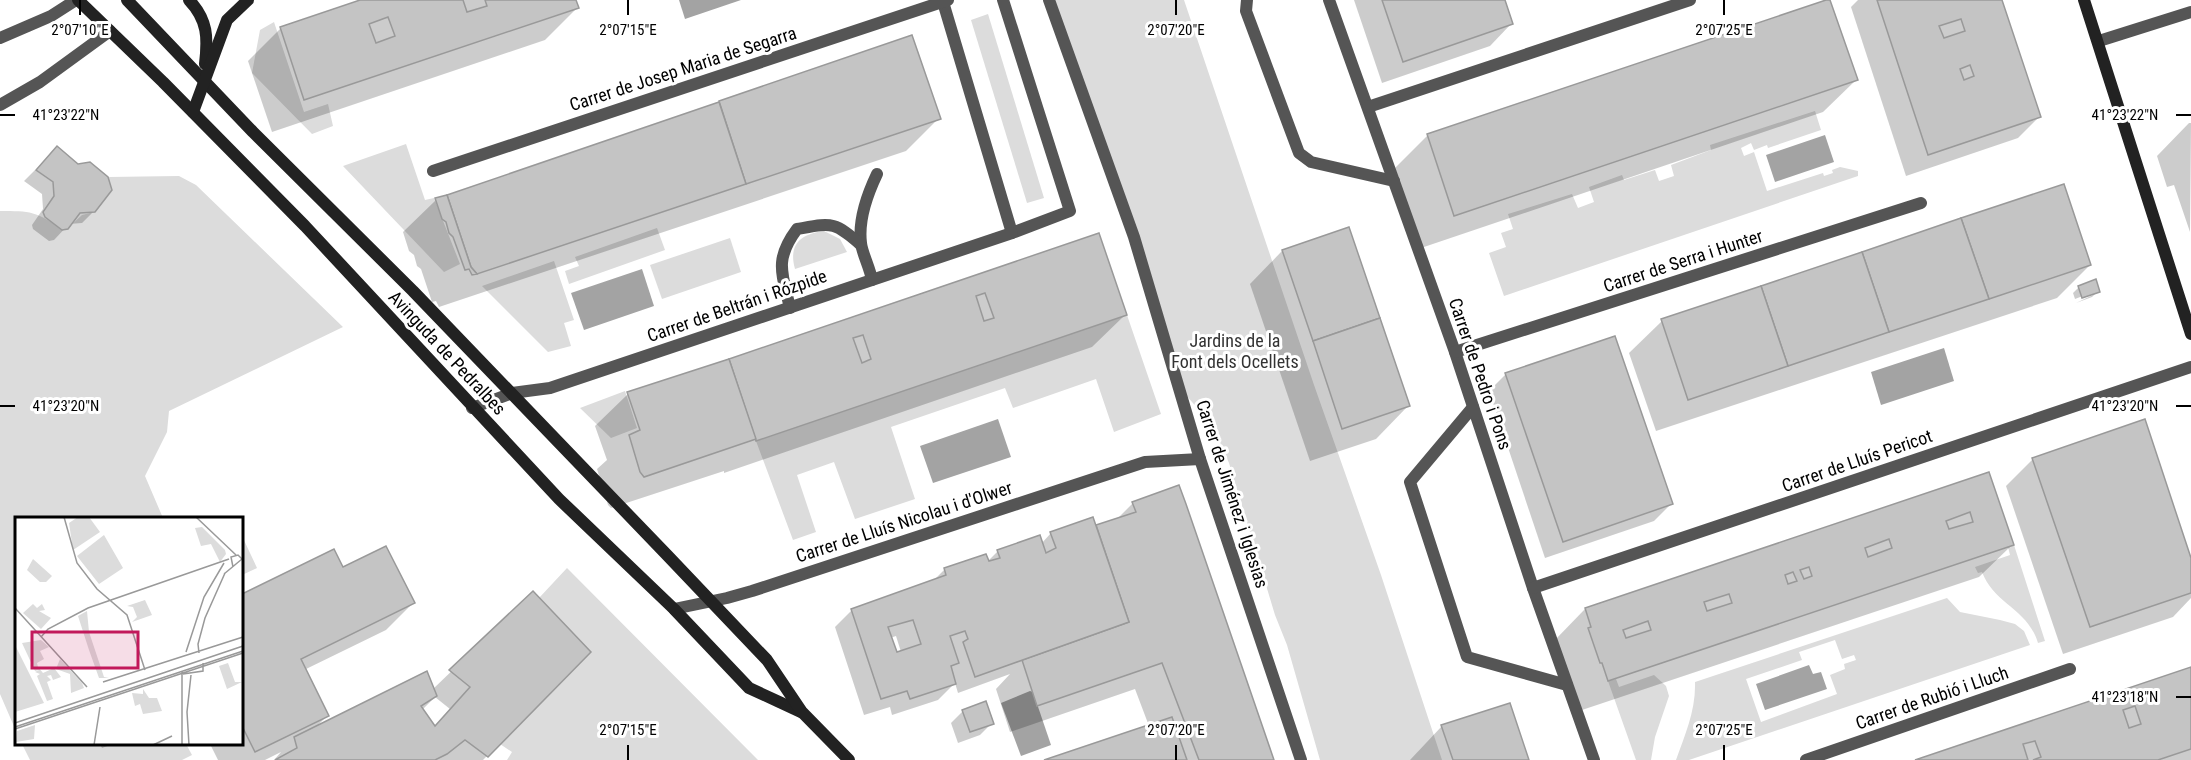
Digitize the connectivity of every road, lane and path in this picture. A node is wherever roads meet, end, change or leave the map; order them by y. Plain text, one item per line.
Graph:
1 (77, 0) edge
2 (127, 0) edge
3 (189, 0) edge
4 (248, 0) edge
5 (1003, 0) edge
6 (1049, 0) edge
7 (1247, 0) edge
8 (1329, 0) edge
9 (1690, 0) edge
10 (2084, 0) edge
11 (946, 1) edge
12 (2191, 12) edge
13 (110, 31) junction
14 (0, 38) edge
15 (2099, 41) junction
16 (203, 80) junction
17 (0, 105) edge
18 (1368, 107) junction
19 (193, 112) junction
20 (433, 171) dead end
21 (877, 174) dead end
22 (1394, 181) junction
23 (1921, 202) dead end
24 (1012, 233) junction
25 (861, 245) junction
26 (872, 280) junction
27 (790, 308) junction
28 (2191, 334) edge
29 (1455, 352) junction
30 (2191, 367) edge
31 (512, 393) junction
32 (1473, 407) junction
33 (472, 408) junction
34 (1200, 459) junction
35 (1533, 588) junction
36 (711, 601) junction
37 (674, 609) junction
38 (2070, 669) dead end
39 (1567, 685) junction
40 (802, 712) junction
41 (849, 760) edge
42 (1301, 760) edge
43 (1594, 760) edge
44 (1806, 760) edge

1 - 13 street, Avinguda de Pedralbes
1 - 14 street
2 - 16 street, Avinguda de Pedralbes
3 - 16 street
4 - 16 street
5 - 24 street, Carrer de Beltrán i Rózpide
6 - 34 street, Carrer de Jiménez i Iglesias
7 - 22 street
8 - 18 street, Carrer de Pedro i Pons
9 - 18 street
10 - 15 street
11 - 20 street, Carrer de Josep Maria de Segarra
11 - 24 street
12 - 15 street
13 - 17 street
13 - 19 street, Avinguda de Pedralbes
15 - 28 street
16 - 19 street
16 - 31 street, Avinguda de Pedralbes
18 - 22 street, Carrer de Pedro i Pons
19 - 33 street, Avinguda de Pedralbes
21 - 25 street
22 - 29 street, Carrer de Pedro i Pons
23 - 29 street, Carrer de Serra i Hunter
24 - 26 street, Carrer de Beltrán i Rózpide
25 - 26 street
25 - 27 street
26 - 27 street, Carrer de Beltrán i Rózpide
27 - 31 street, Carrer de Beltrán i Rózpide
29 - 32 street, Carrer de Pedro i Pons
30 - 35 street, Carrer de Lluís Pericot
31 - 33 street, Carrer de Beltrán i Rózpide
31 - 36 street, Avinguda de Pedralbes
32 - 35 street, Carrer de Pedro i Pons
32 - 39 street
33 - 37 street, Avinguda de Pedralbes
34 - 36 street, Carrer de Lluís Nicolau i d'Olwer
34 - 42 street, Carrer de Jiménez i Iglesias
35 - 39 street, Carrer de Pedro i Pons
36 - 37 street, Carrer de Lluís Nicolau i d'Olwer
36 - 40 street, Avinguda de Pedralbes
37 - 40 street, Avinguda de Pedralbes
38 - 44 street, Carrer de Rubió i Lluch
39 - 43 street, Carrer de Pedro i Pons
40 - 41 street, Avinguda de Pedralbes

